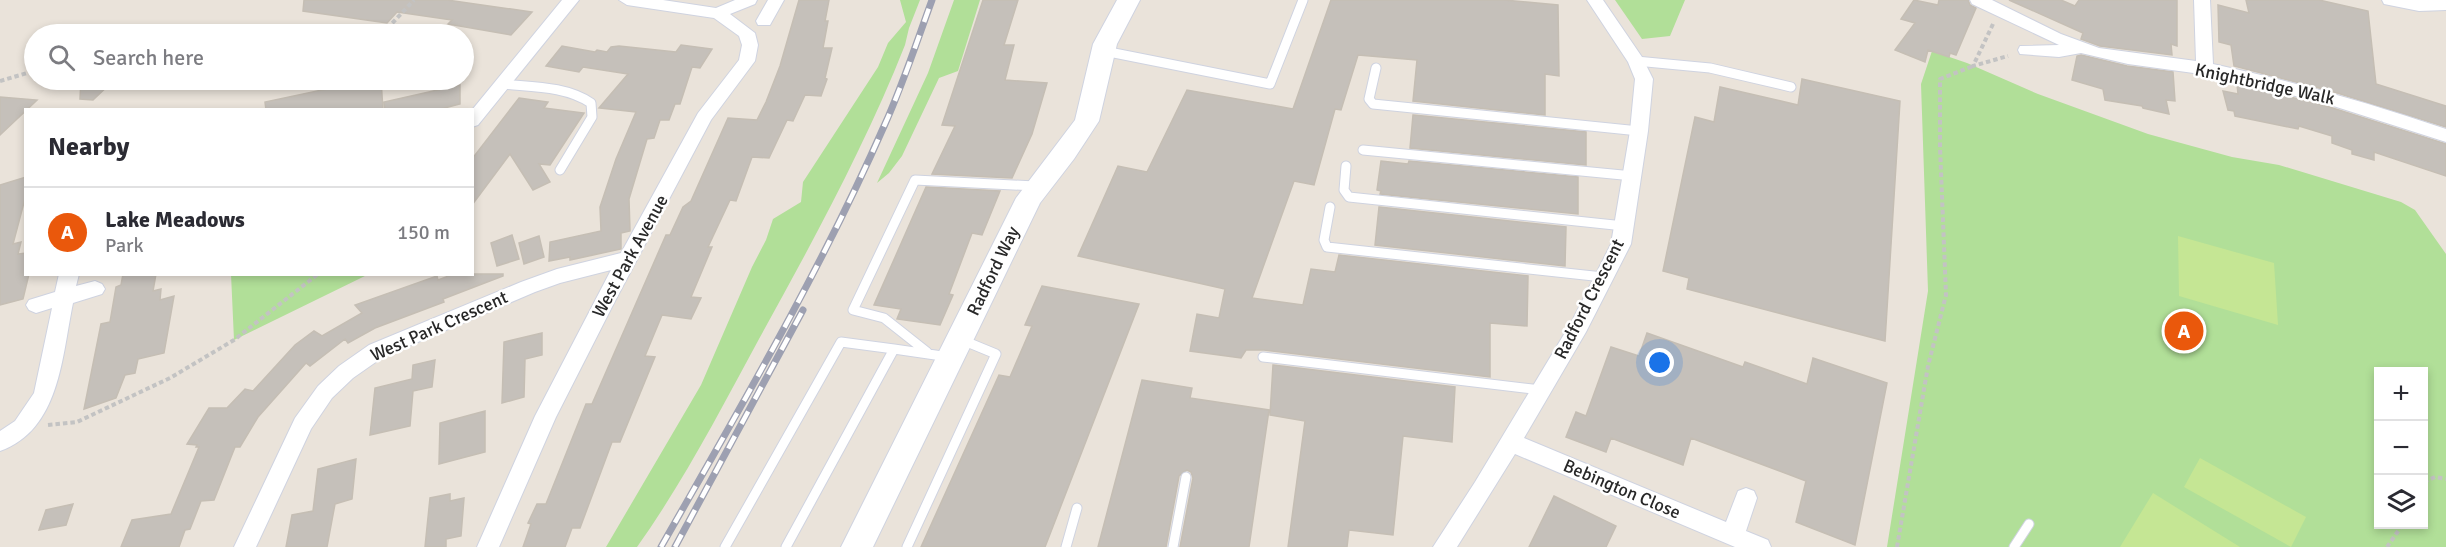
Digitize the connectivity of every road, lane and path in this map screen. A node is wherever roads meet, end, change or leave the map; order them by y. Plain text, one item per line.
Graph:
1 (414, 0) edge
2 (571, 0) edge
3 (627, 0) edge
4 (749, 0) edge
5 (776, 0) edge
6 (1130, 0) edge
7 (1303, 0) edge
8 (1595, 0) edge
9 (1978, 0) edge
10 (2202, 0) edge
11 (2390, 0) edge
12 (2446, 5) edge
13 (2000, 10) junction
14 (718, 13) junction
15 (764, 21) dead end
16 (391, 24) edge
17 (2081, 48) junction
18 (2026, 50) joint
19 (1114, 53) junction
20 (1636, 60) junction
21 (1973, 66) junction
22 (1376, 68) dead end
23 (2205, 69) junction
24 (24, 74) edge
25 (0, 81) edge
26 (503, 84) junction
27 (1791, 87) dead end
28 (474, 118) edge
29 (1640, 131) junction
30 (2446, 136) edge
31 (1362, 150) dead end
32 (1346, 165) dead end
33 (560, 170) dead end
34 (1633, 176) junction
35 (1038, 186) junction
36 (1330, 207) dead end
37 (1624, 226) junction
38 (627, 259) junction
39 (69, 276) edge
40 (315, 276) edge
41 (1603, 278) junction
42 (95, 289) dead end
43 (65, 297) junction
44 (36, 305) dead end
45 (894, 349) junction
46 (946, 349) junction
47 (1263, 357) dead end
48 (1542, 390) junction
49 (23, 427) junction
50 (0, 442) edge
51 (1511, 442) junction
52 (1186, 477) dead end
53 (2446, 479) edge
54 (2428, 480) edge
55 (1746, 498) dead end
56 (1077, 508) dead end
57 (2029, 524) dead end
58 (2400, 529) edge
59 (1733, 536) junction
60 (245, 547) edge
61 (488, 547) edge
62 (724, 547) edge
63 (786, 547) edge
64 (857, 547) edge
65 (907, 547) edge
66 (1066, 547) edge
67 (1173, 547) edge
68 (1444, 547) edge
69 (1760, 547) edge
70 (1897, 547) edge
71 (2014, 547) edge
72 (2386, 547) edge

1 - 16 path
2 - 26 street
3 - 14 street
4 - 14 street
5 - 15 street
6 - 19 street, Radford Way
7 - 19 lane
8 - 20 street, Radford Crescent
9 - 13 street, Knightbridge Walk
10 - 23 street
11 - 12 street
13 - 17 street, Knightbridge Walk
13 - 21 path
14 - 38 street, West Park Avenue
17 - 18 street, Knightbridge Walk
17 - 23 street, Knightbridge Walk
18 - 21 path
19 - 35 street, Radford Way
20 - 27 lane
20 - 29 street, Radford Crescent
21 - 70 path
22 - 29 lane
23 - 30 street, Knightbridge Walk
24 - 25 path
26 - 28 street
26 - 33 lane
29 - 34 street, Radford Crescent
31 - 34 lane
32 - 37 lane
34 - 37 street, Radford Crescent
35 - 46 street, Radford Way
35 - 46 lane
36 - 41 lane
37 - 41 street, Radford Crescent
38 - 60 street, West Park Crescent
38 - 61 street, West Park Avenue
39 - 43 street
40 - 49 path
41 - 48 street, Radford Crescent
42 - 43 street
43 - 44 street
43 - 49 street
45 - 46 lane
45 - 62 lane
45 - 63 lane
46 - 64 street, Radford Way
46 - 65 lane
47 - 48 lane
48 - 51 street, Radford Crescent
49 - 50 street
51 - 59 street, Bebington Close
51 - 68 street, Radford Crescent
52 - 67 lane
53 - 54 path
55 - 59 street
56 - 66 lane
57 - 71 lane
58 - 72 path
59 - 69 street, Bebington Close

